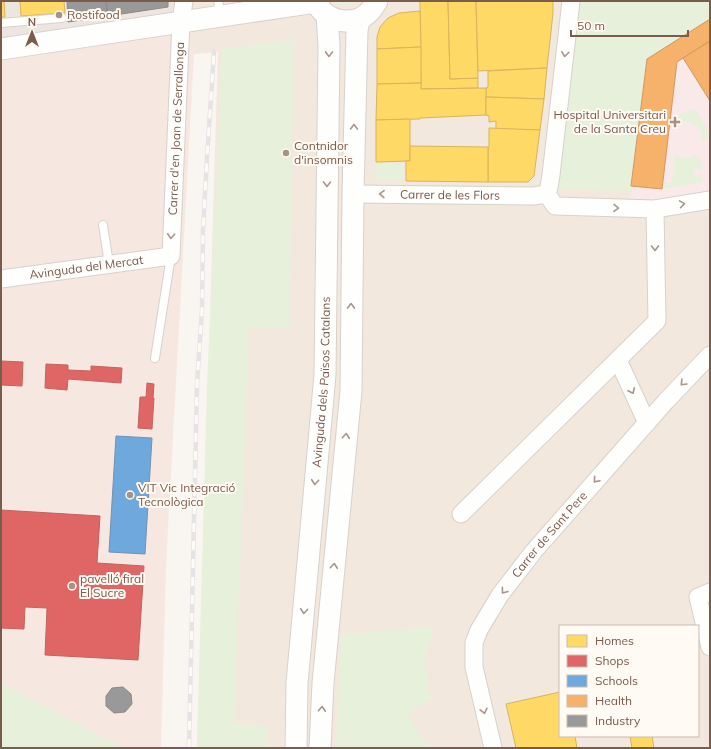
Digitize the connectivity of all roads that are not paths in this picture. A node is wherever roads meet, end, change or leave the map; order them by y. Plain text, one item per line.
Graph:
1 (184, 1) edge
2 (377, 1) edge
3 (571, 1) edge
4 (319, 6) edge
5 (220, 9) edge
6 (62, 18) dead end
7 (359, 19) junction
8 (181, 22) junction
9 (1, 23) edge
10 (1, 49) edge
11 (353, 194) junction
12 (547, 194) junction
13 (710, 200) edge
14 (655, 209) junction
15 (103, 225) dead end
16 (170, 256) junction
17 (109, 264) junction
18 (1, 279) edge
19 (710, 355) edge
20 (155, 358) dead end
21 (618, 360) junction
22 (647, 423) junction
23 (461, 514) dead end
24 (710, 592) edge
25 (710, 647) edge
26 (296, 748) edge
27 (320, 748) edge
28 (493, 748) edge

1 - 8 street, Carrer d'en Joan de Serrallonga
2 - 7 street
3 -> 12 street
4 - 5 street
4 - 7 street
4 -> 26 street, Avinguda dels Països Catalans
5 - 8 street
6 - 9 lane
11 -> 7 street
8 - 10 street
8 -> 16 street, Carrer d'en Joan de Serrallonga
12 -> 11 street, Carrer de les Flors
27 -> 11 street
12 -> 14 street
14 -> 13 street
14 -> 21 street
15 - 17 lane
16 - 17 street, Avinguda del Mercat
16 - 20 lane
17 - 18 street, Avinguda del Mercat
19 -> 22 street, Carrer de Sant Pere
21 -> 22 street
21 - 23 street
22 -> 28 street, Carrer de Sant Pere
24 - 25 street

